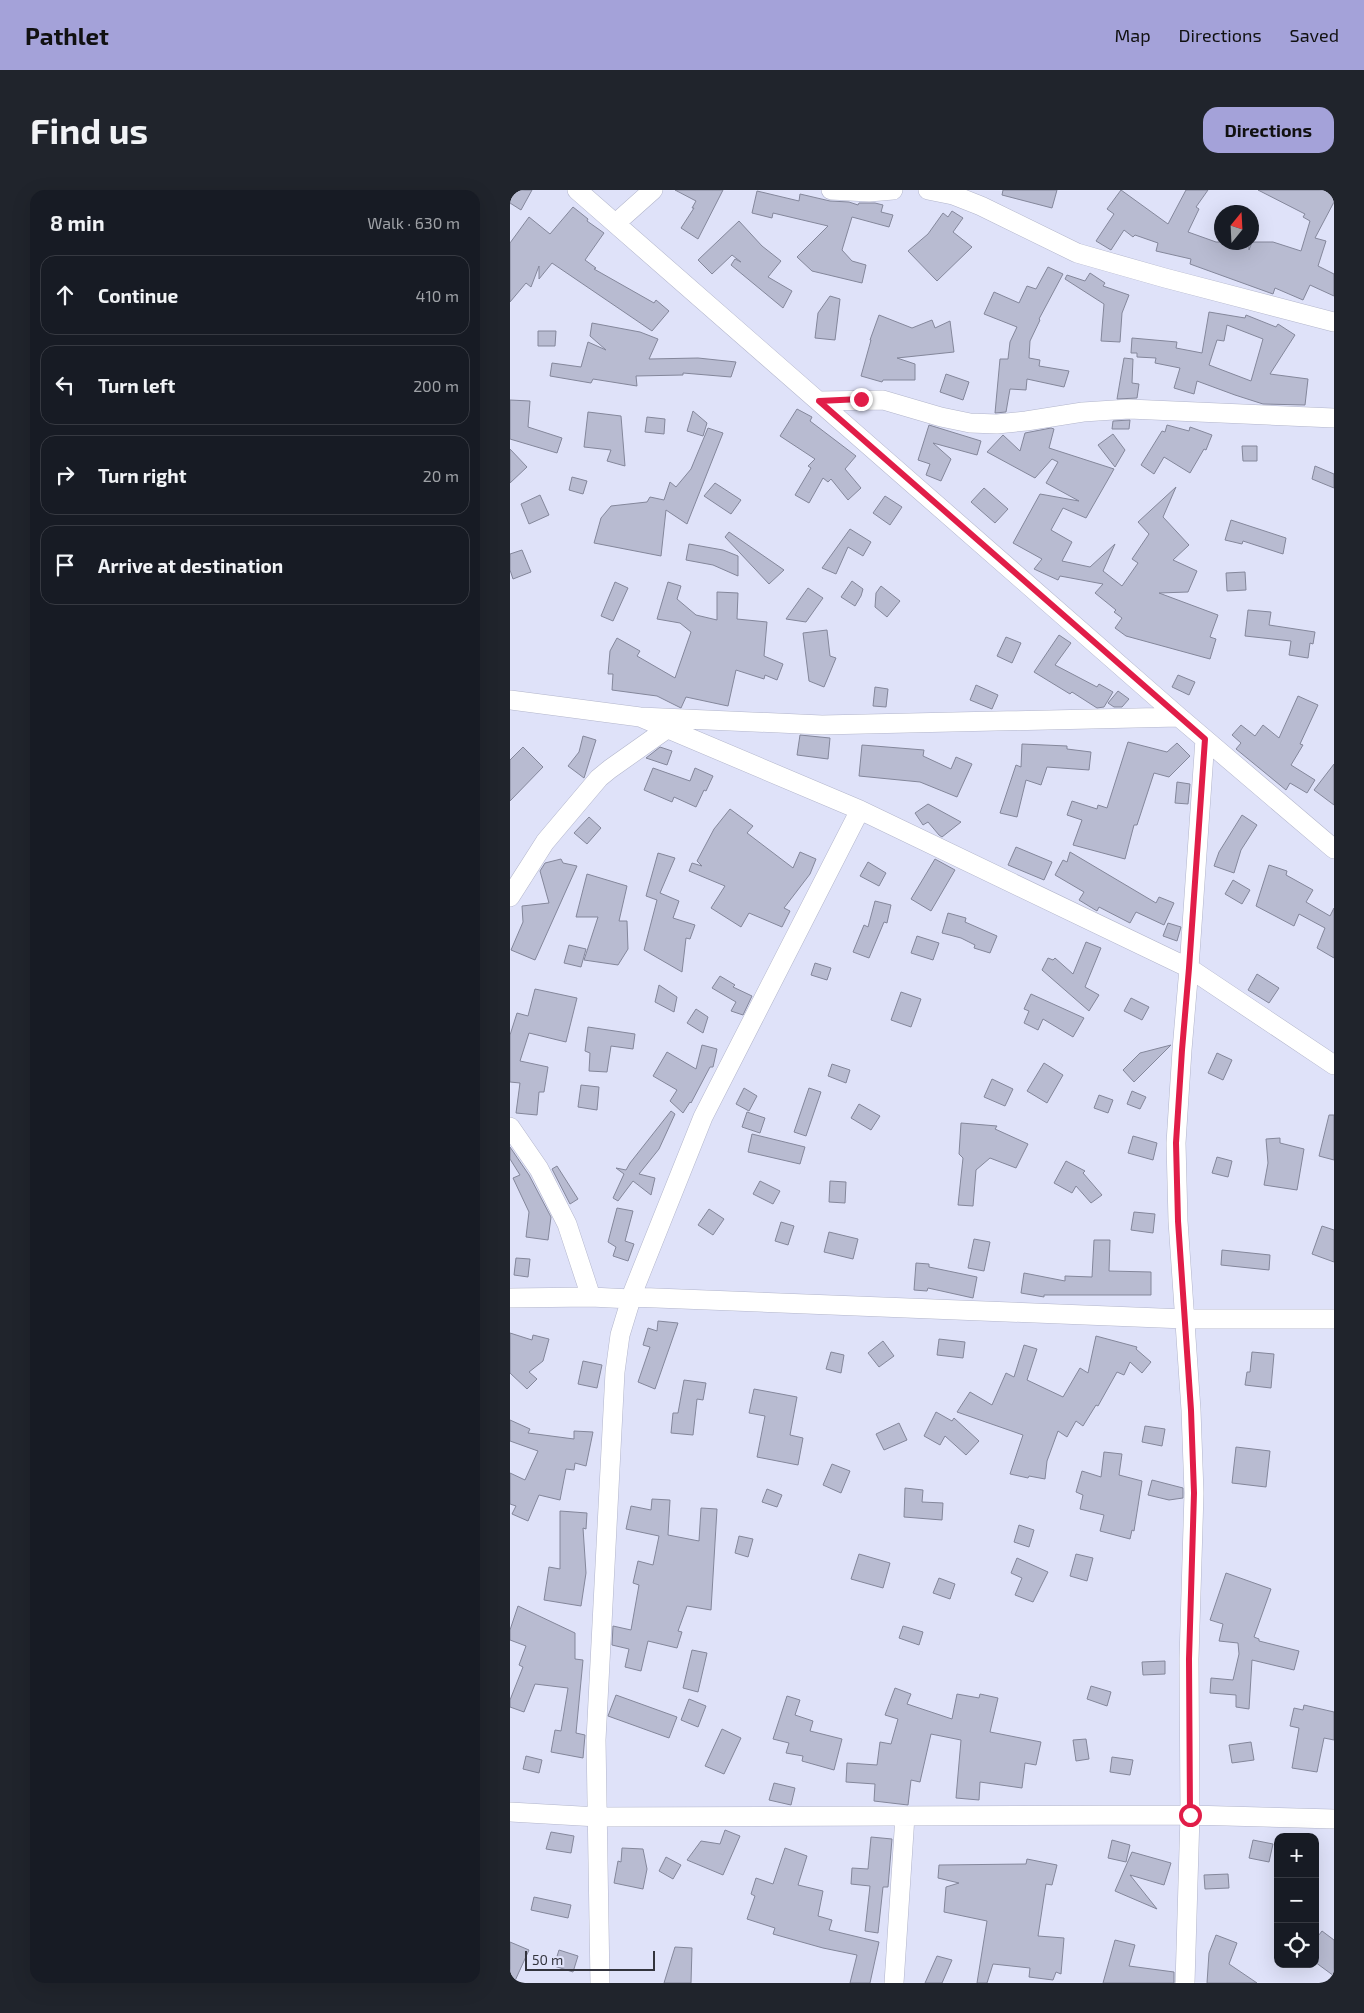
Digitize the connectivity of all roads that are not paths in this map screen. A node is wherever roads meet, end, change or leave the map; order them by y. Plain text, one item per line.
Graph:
1 (577, 190) edge
2 (653, 190) edge
3 (831, 190) edge
4 (893, 190) edge
5 (928, 190) edge
6 (616, 223) junction
7 (1334, 322) edge
8 (819, 401) junction
9 (1334, 418) edge
10 (510, 700) edge
11 (640, 716) junction
12 (1179, 717) junction
13 (668, 728) junction
14 (1205, 739) junction
15 (860, 810) junction
16 (1334, 849) edge
17 (510, 897) edge
18 (1189, 968) junction
19 (1334, 1065) edge
20 (510, 1127) edge
21 (591, 1296) junction
22 (510, 1298) edge
23 (631, 1298) junction
24 (1185, 1319) junction
25 (1334, 1319) edge
26 (510, 1812) edge
27 (1190, 1815) junction
28 (906, 1816) junction
29 (598, 1818) junction
30 (1334, 1819) edge
31 (600, 1983) edge
32 (894, 1983) edge
33 (1185, 1983) edge

1 - 6 street
2 - 6 street
3 - 4 street
5 - 7 street
6 - 8 street
8 - 9 street
8 - 12 street
10 - 11 street
11 - 12 street
11 - 13 street
12 - 14 street
13 - 15 street
13 - 17 street
14 - 16 street
14 - 18 street
15 - 18 street
15 - 23 street
18 - 19 street
18 - 24 street
20 - 21 street
21 - 22 street
21 - 23 street
23 - 24 street
23 - 29 street
24 - 25 street
24 - 27 street
26 - 29 street
27 - 28 street
27 - 30 street
27 - 33 street
28 - 29 street
28 - 32 street
29 - 31 street

